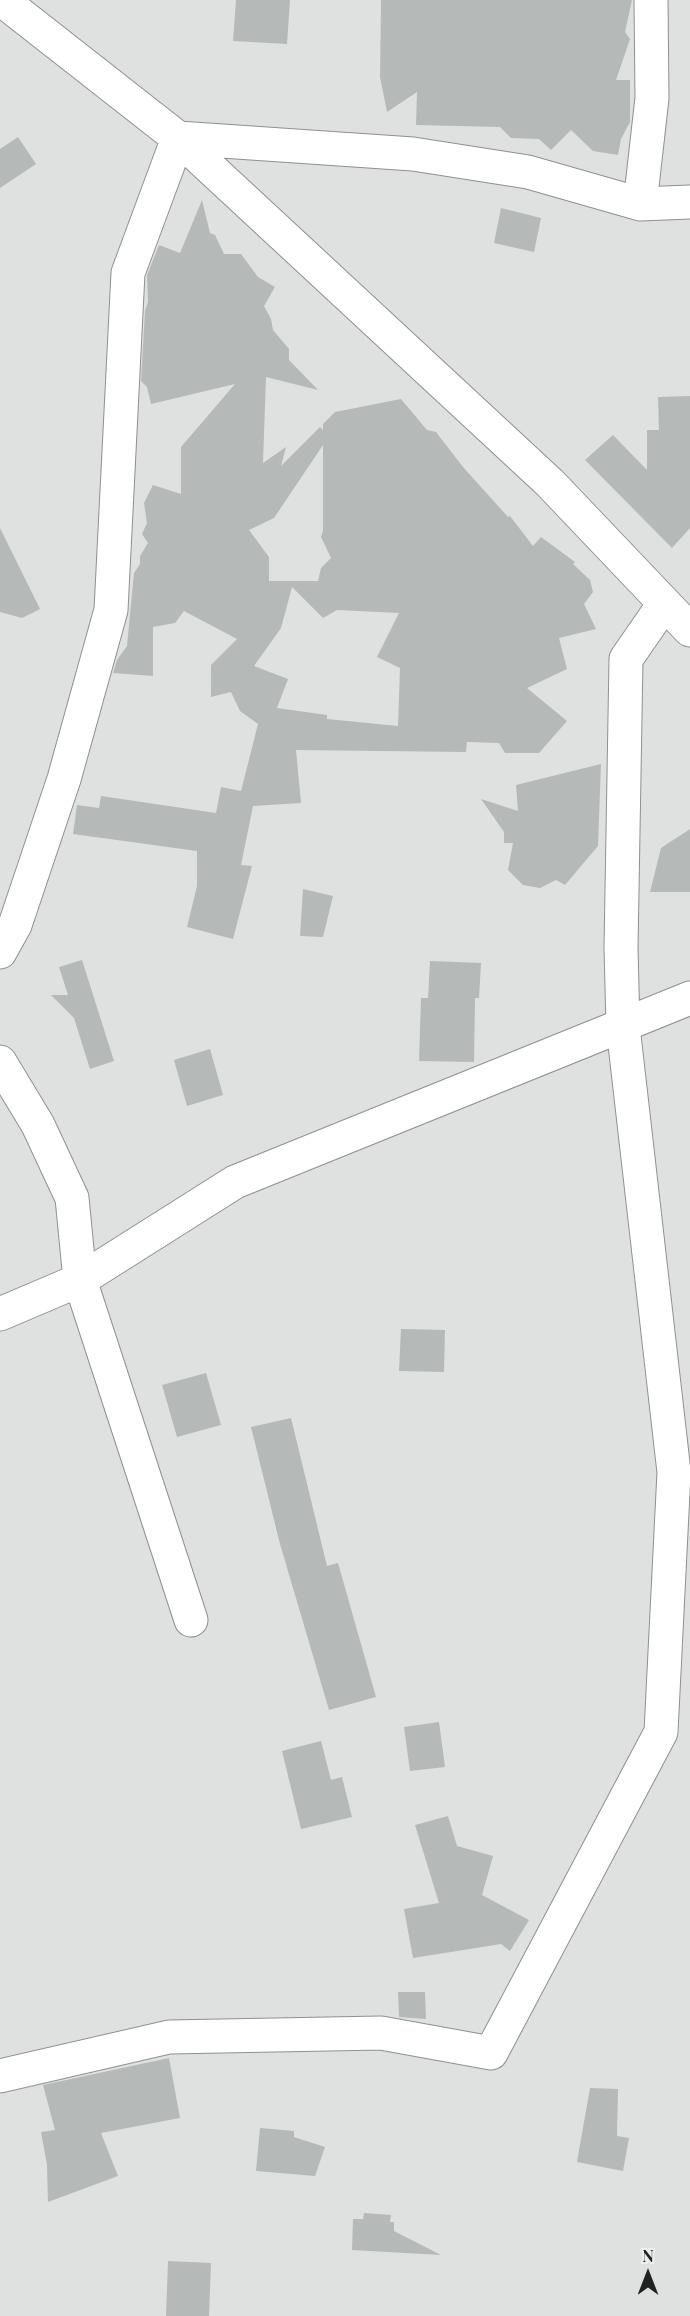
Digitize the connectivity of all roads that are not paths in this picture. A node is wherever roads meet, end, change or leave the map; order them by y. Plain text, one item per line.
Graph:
1 (2, 0) edge
2 (651, 0) edge
3 (178, 138) junction
4 (690, 202) edge
5 (640, 204) junction
6 (664, 604) junction
7 (690, 630) edge
8 (0, 952) edge
9 (690, 998) edge
10 (623, 1027) junction
11 (0, 1062) edge
12 (80, 1280) junction
13 (0, 1314) edge
14 (191, 1620) dead end
15 (0, 2076) edge

1 - 3 street
2 - 5 street
3 - 5 street
3 - 6 street
3 - 8 street
4 - 5 street
6 - 7 street
6 - 10 street
9 - 10 street
10 - 12 street
10 - 15 street
11 - 12 street
12 - 13 street
12 - 14 street

